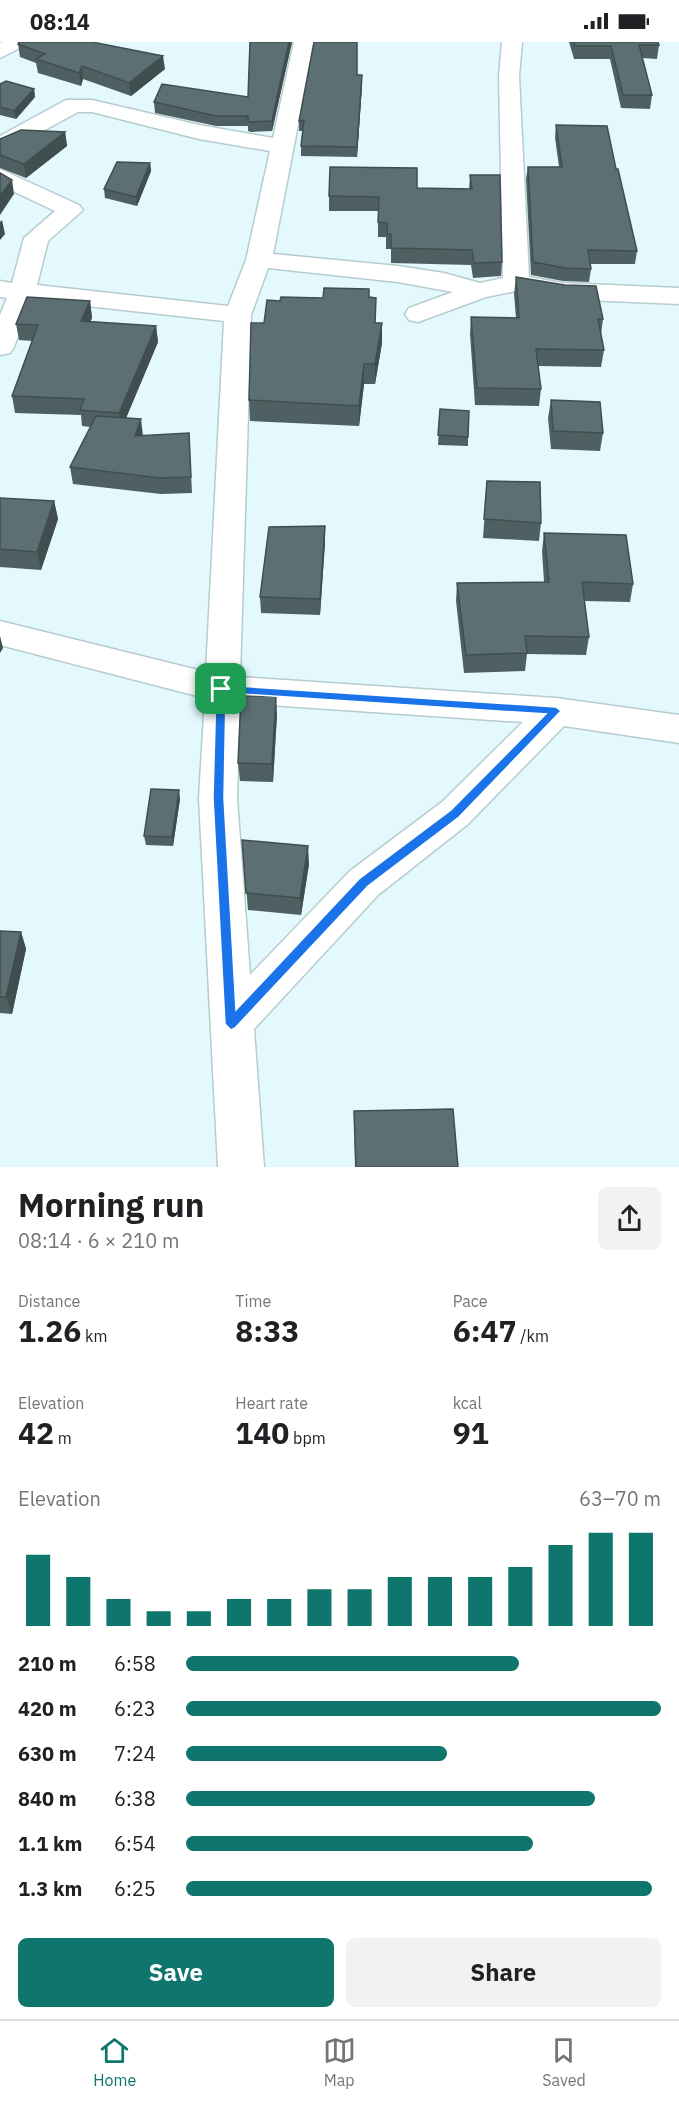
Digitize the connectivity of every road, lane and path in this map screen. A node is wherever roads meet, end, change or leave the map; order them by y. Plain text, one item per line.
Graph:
1 (17, 42) edge
2 (304, 42) edge
3 (512, 42) edge
4 (0, 52) edge
5 (0, 145) edge
6 (283, 147) junction
7 (0, 176) edge
8 (259, 260) junction
9 (516, 283) junction
10 (11, 290) edge
11 (479, 291) junction
12 (679, 296) edge
13 (418, 314) dead end
14 (238, 315) junction
15 (0, 347) edge
16 (0, 633) edge
17 (221, 689) junction
18 (556, 711) junction
19 (679, 729) edge
20 (231, 1024) junction
21 (241, 1167) edge

1 - 4 street
2 - 6 street
3 - 9 street
5 - 6 street
6 - 8 street
7 - 10 street
8 - 11 street
8 - 14 street
9 - 11 street
9 - 12 street
10 - 14 street
10 - 15 street
11 - 13 street
14 - 17 street
16 - 17 street
17 - 18 street
17 - 20 street
18 - 19 street
18 - 20 street
20 - 21 street

